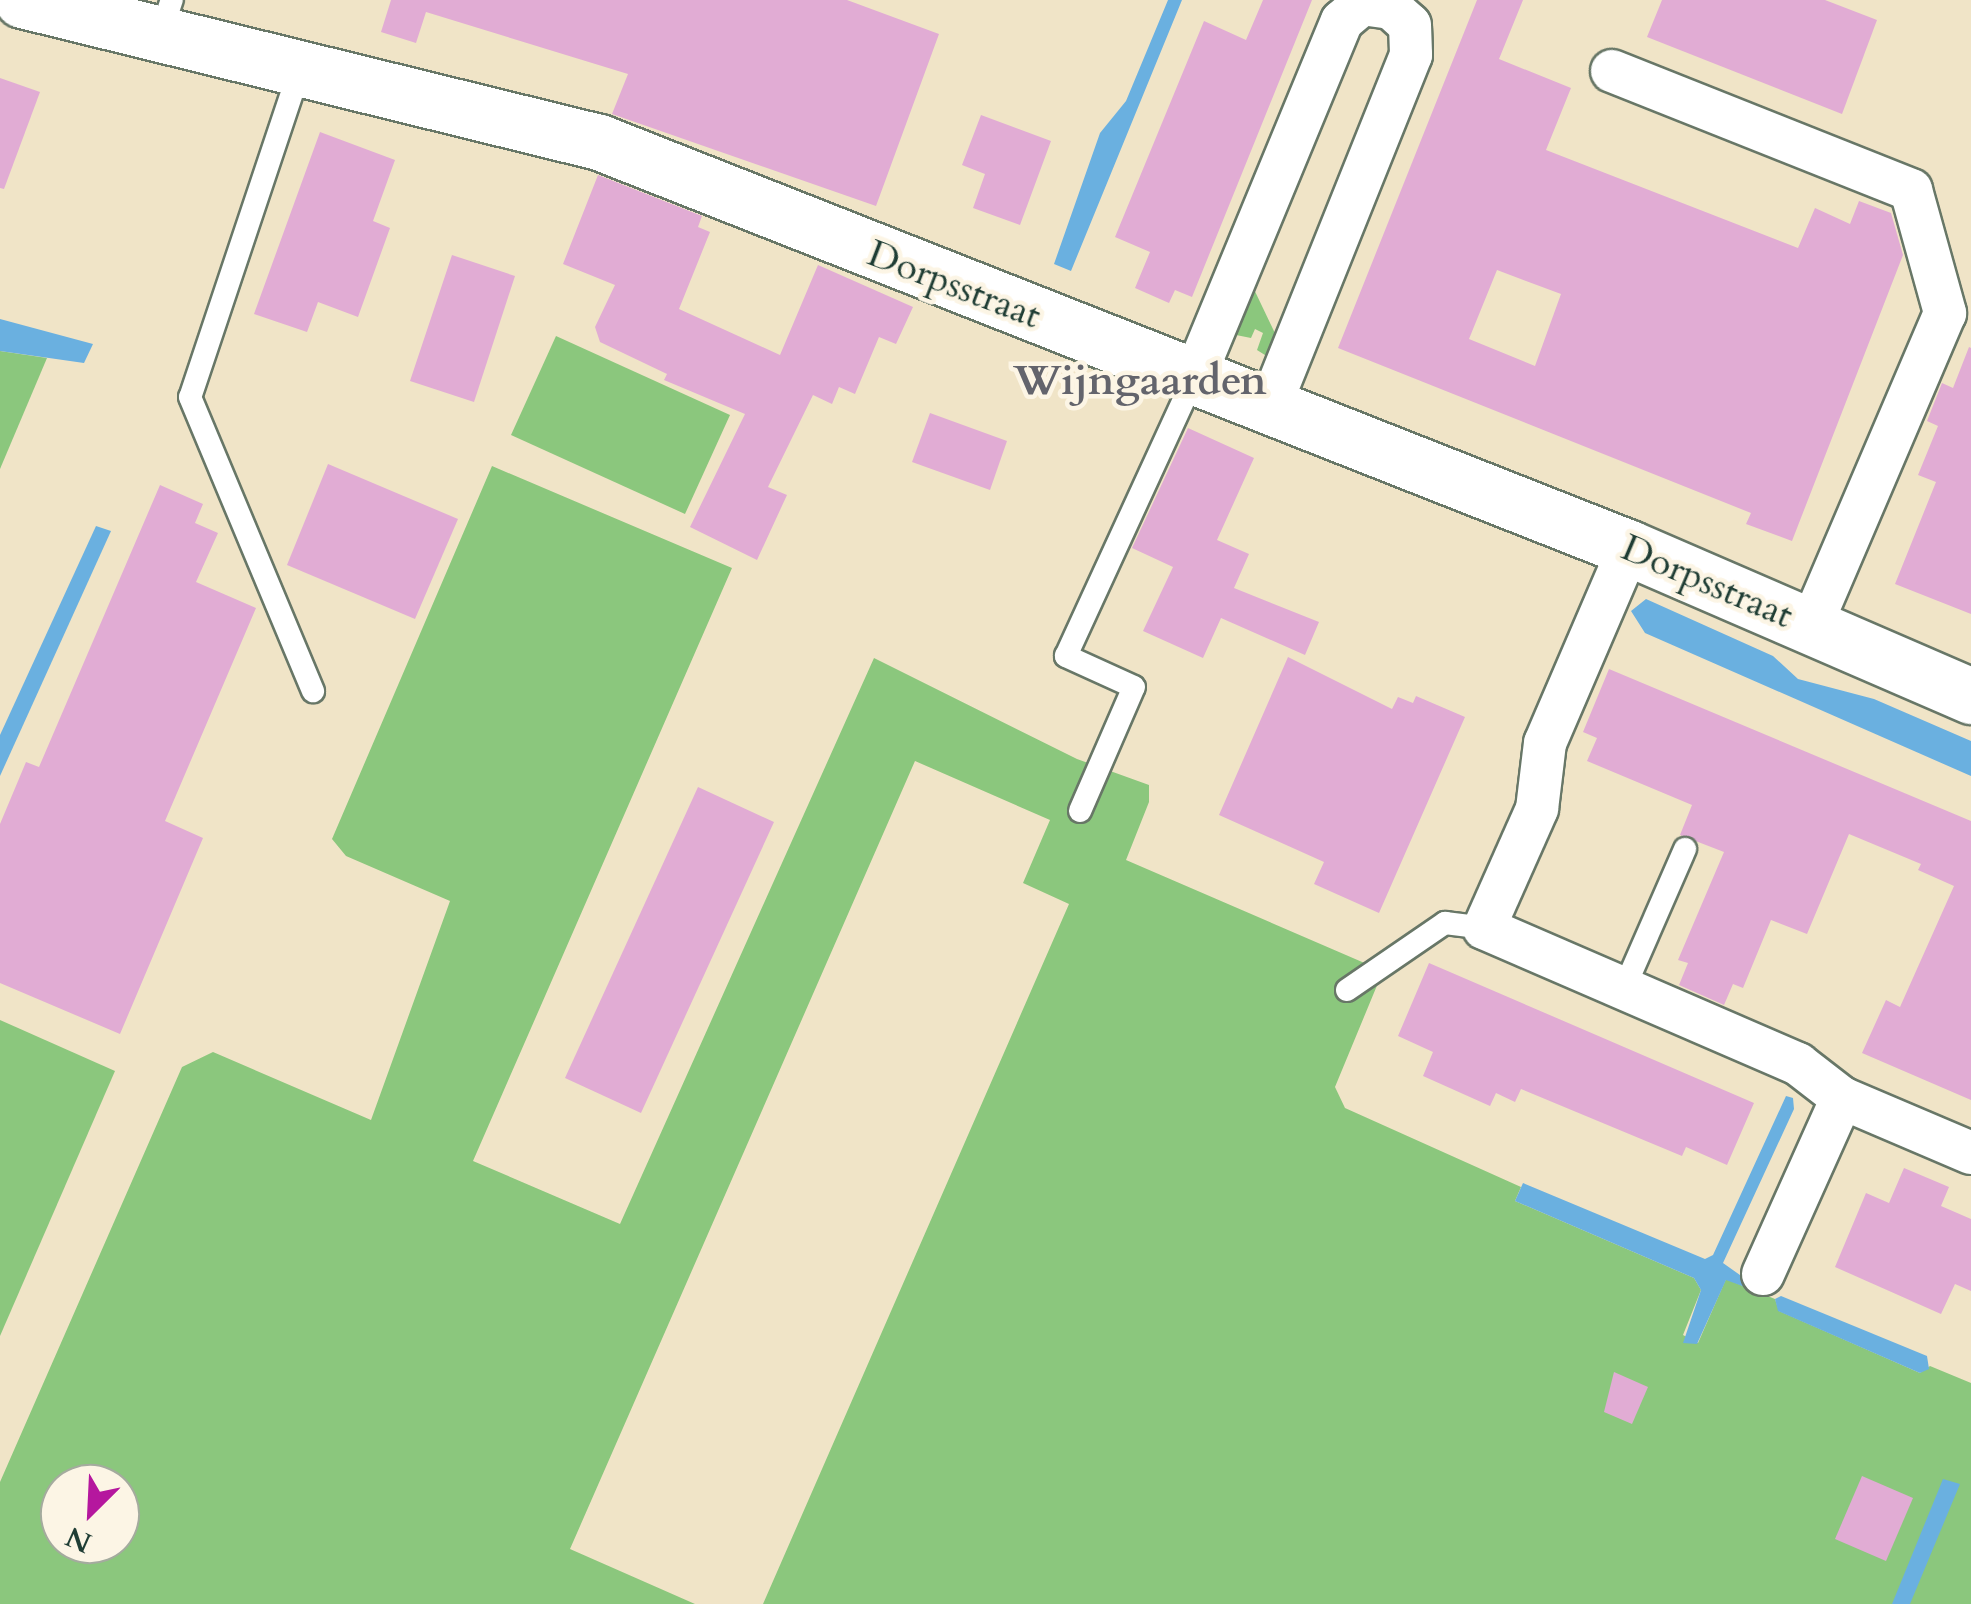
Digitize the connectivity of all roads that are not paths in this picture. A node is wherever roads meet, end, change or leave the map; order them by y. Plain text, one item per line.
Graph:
1 (22, 0) edge
2 (166, 18) edge
3 (300, 69) junction
4 (1612, 71) dead end
5 (1958, 318) edge
6 (1194, 378) junction
7 (1270, 405) junction
8 (1629, 548) junction
9 (1810, 626) junction
10 (313, 691) dead end
11 (1971, 696) edge
12 (1080, 810) dead end
13 (1685, 849) dead end
14 (1484, 928) junction
15 (1347, 990) dead end
16 (1624, 991) junction
17 (1842, 1098) junction
18 (1971, 1153) edge
19 (1763, 1274) dead end

1 - 2 street, Dorpsstraat
2 - 3 street, Dorpsstraat
3 - 6 street, Dorpsstraat
3 - 10 lane
4 - 5 street
5 - 9 street
6 - 7 street, Dorpsstraat
6 - 7 street
6 - 12 lane
7 - 8 street, Dorpsstraat
8 - 9 street, Dorpsstraat
8 - 14 street
9 - 11 street, Dorpsstraat
13 - 16 lane
14 - 15 lane
14 - 16 street
16 - 17 street
17 - 18 street
17 - 19 street

